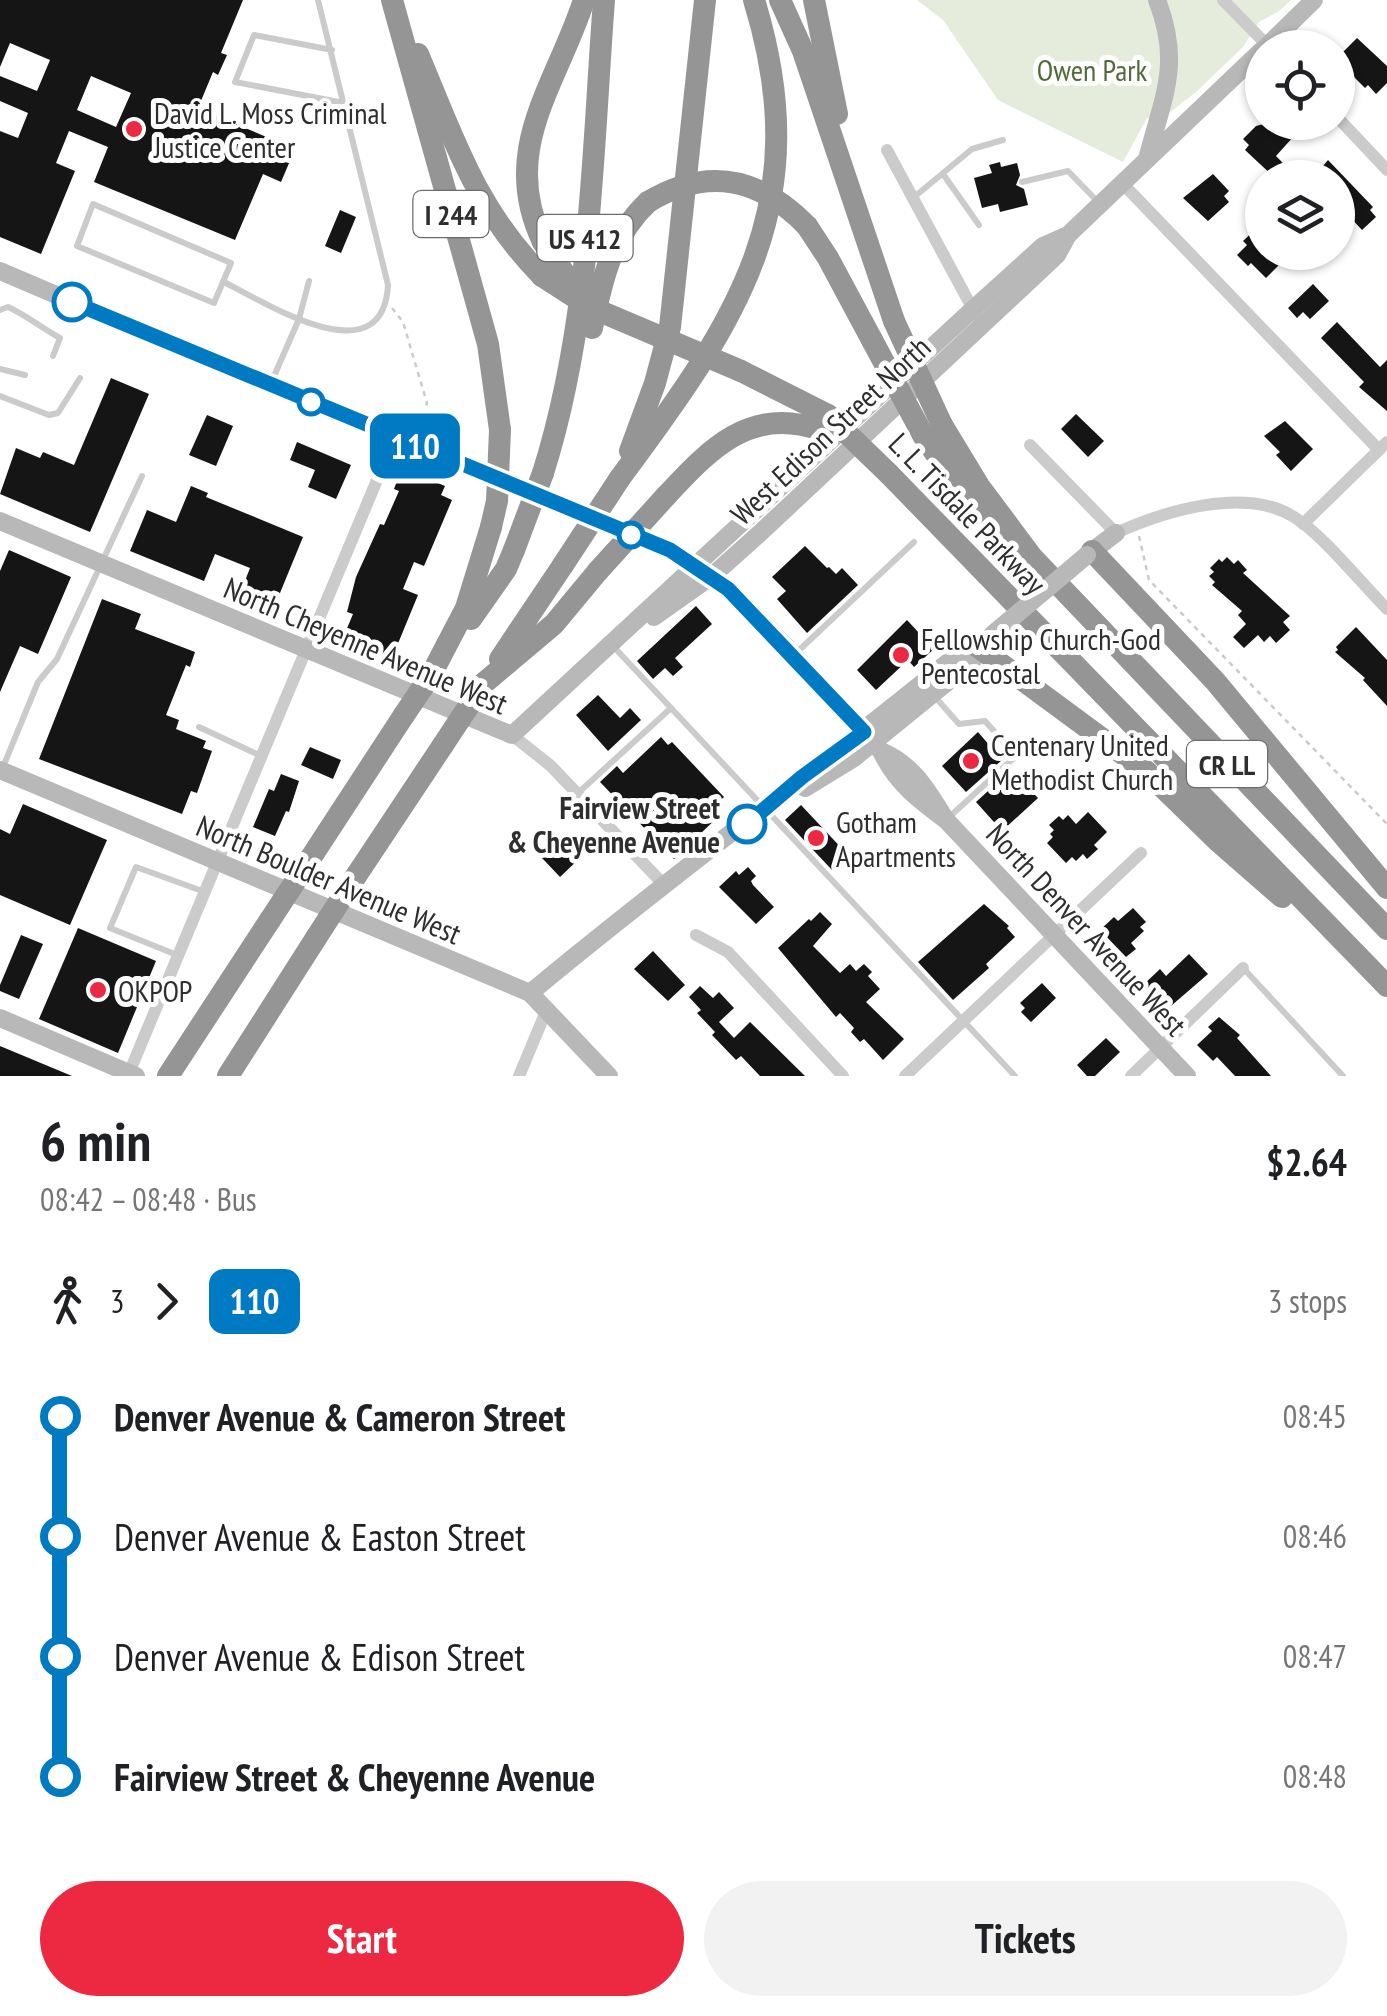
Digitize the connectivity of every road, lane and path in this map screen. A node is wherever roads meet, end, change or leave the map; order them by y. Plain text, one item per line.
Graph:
1 (318, 0) edge
2 (394, 0) edge
3 (705, 0) edge
4 (754, 0) edge
5 (780, 0) edge
6 (814, 0) edge
7 (1157, 0) edge
8 (1223, 0) edge
9 (1314, 0) edge
10 (590, 2) edge
11 (1250, 30) edge
12 (1283, 30) edge
13 (332, 50) junction
14 (1245, 67) edge
15 (344, 103) junction
16 (1355, 136) edge
17 (1003, 140) dead end
18 (887, 150) dead end
19 (1146, 162) junction
20 (1387, 170) edge
21 (943, 174) junction
22 (1022, 182) dead end
23 (1123, 184) junction
24 (914, 198) junction
25 (1101, 204) junction
26 (854, 206) junction
27 (979, 225) dead end
28 (0, 272) edge
29 (224, 282) junction
30 (309, 282) dead end
31 (388, 304) junction
32 (0, 310) edge
33 (977, 317) junction
34 (299, 319) junction
35 (626, 321) junction
36 (53, 356) dead end
37 (0, 369) edge
38 (25, 375) dead end
39 (80, 378) dead end
40 (270, 386) junction
41 (0, 396) edge
42 (418, 426) dead end
43 (932, 430) junction
44 (395, 438) junction
45 (1030, 445) dead end
46 (1383, 446) edge
47 (543, 473) junction
48 (889, 474) junction
49 (142, 476) dead end
50 (620, 478) junction
51 (0, 521) edge
52 (1303, 524) junction
53 (1138, 525) junction
54 (1116, 534) junction
55 (914, 542) dead end
56 (1090, 553) junction
57 (102, 564) junction
58 (704, 571) junction
59 (1387, 609) edge
60 (985, 640) junction
61 (611, 644) junction
62 (307, 649) junction
63 (793, 656) junction
64 (431, 676) junction
65 (484, 683) junction
66 (932, 694) junction
67 (671, 708) junction
68 (199, 728) dead end
69 (512, 736) junction
70 (873, 742) junction
71 (262, 757) junction
72 (0, 771) edge
73 (578, 793) junction
74 (765, 810) junction
75 (946, 820) junction
76 (1387, 824) edge
77 (1141, 853) dead end
78 (218, 862) junction
79 (666, 887) junction
80 (1387, 888) edge
81 (205, 892) junction
82 (1387, 929) edge
83 (1054, 935) junction
84 (696, 936) dead end
85 (178, 956) junction
86 (1243, 968) joint
87 (1387, 986) edge
88 (530, 993) junction
89 (546, 1009) junction
90 (0, 1018) edge
91 (964, 1022) junction
92 (1160, 1048) junction
93 (232, 1069) edge
94 (171, 1073) edge
95 (132, 1075) edge
96 (519, 1076) edge
97 (610, 1076) edge
98 (843, 1076) edge
99 (905, 1076) edge
100 (1015, 1076) edge
101 (1131, 1076) edge
102 (1186, 1076) edge
103 (1343, 1076) edge

1 - 13 lane
2 - 35 highway, CR LL, bridge
2 - 64 highway, I 244, bridge
3 - 50 highway
4 - 50 highway
5 - 26 highway
6 - 26 highway
7 - 19 street
8 - 11 street
9 - 12 street, West Edison Street North
10 - 35 highway, bridge
10 - 47 highway, US 412
13 - 15 lane
13 - 15 lane
14 - 19 street, West Edison Street North
15 - 31 lane
16 - 20 street
17 - 21 lane
18 - 24 street
19 - 23 street, West Edison Street North
21 - 24 lane
21 - 27 lane
22 - 25 lane
23 - 25 street, West Edison Street North
23 - 46 street
24 - 33 street
25 - 33 street, West Edison Street North
26 - 43 highway, L. L. Tisdale Parkway, bridge
28 - 40 street, North Denver Avenue West
29 - 29 lane
29 - 34 lane
30 - 34 lane
31 - 34 lane
31 - 42 path
32 - 36 lane
33 - 58 street, West Edison Street North
34 - 40 lane
35 - 48 highway, L. L. Tisdale Parkway / CR LL, bridge
37 - 38 lane
39 - 41 lane
40 - 44 street, North Denver Avenue West
43 - 47 highway, bridge
43 - 82 highway, L. L. Tisdale Parkway / CR LL
44 - 58 street, North Denver Avenue West
44 - 62 street
45 - 54 street
46 - 52 street
47 - 64 highway, US 412, bridge
48 - 65 highway, bridge
48 - 87 highway, L. L. Tisdale Parkway / CR LL
49 - 57 lane
50 - 65 highway, bridge
51 - 57 street, North Cheyenne Avenue West
52 - 53 street
52 - 59 street
53 - 54 street
53 - 76 path
54 - 56 street
55 - 63 lane
56 - 60 street, bridge
56 - 80 highway
57 - 62 street, North Cheyenne Avenue West
57 - 72 lane
58 - 61 street, West Edison Street North
58 - 63 street, North Denver Avenue West
60 - 66 street
60 - 70 street
60 - 87 highway
61 - 67 lane
61 - 69 street, West Edison Street North
62 - 69 street, North Cheyenne Avenue West
62 - 71 street
63 - 70 street, North Denver Avenue West
64 - 94 highway, I 244, bridge
65 - 93 highway, bridge
66 - 70 street
66 - 75 lane
67 - 73 lane
67 - 74 lane
68 - 71 lane
69 - 73 street, North Cheyenne Avenue West
70 - 74 street
70 - 75 street, North Denver Avenue West
71 - 78 street
72 - 78 street, North Boulder Avenue West
73 - 79 street, North Cheyenne Avenue West
74 - 79 street
74 - 91 lane
75 - 83 street, North Denver Avenue West
77 - 83 street
78 - 81 street
78 - 88 street, North Boulder Avenue West
79 - 88 street
81 - 85 street
81 - 85 lane
83 - 91 street
83 - 92 street, North Denver Avenue West
84 - 98 street
85 - 95 street
86 - 92 street
86 - 103 lane
88 - 89 street, North Boulder Avenue West
89 - 96 street
89 - 97 street, North Boulder Avenue West
90 - 95 street
91 - 99 street
91 - 100 lane
92 - 101 street
92 - 102 street, North Denver Avenue West

